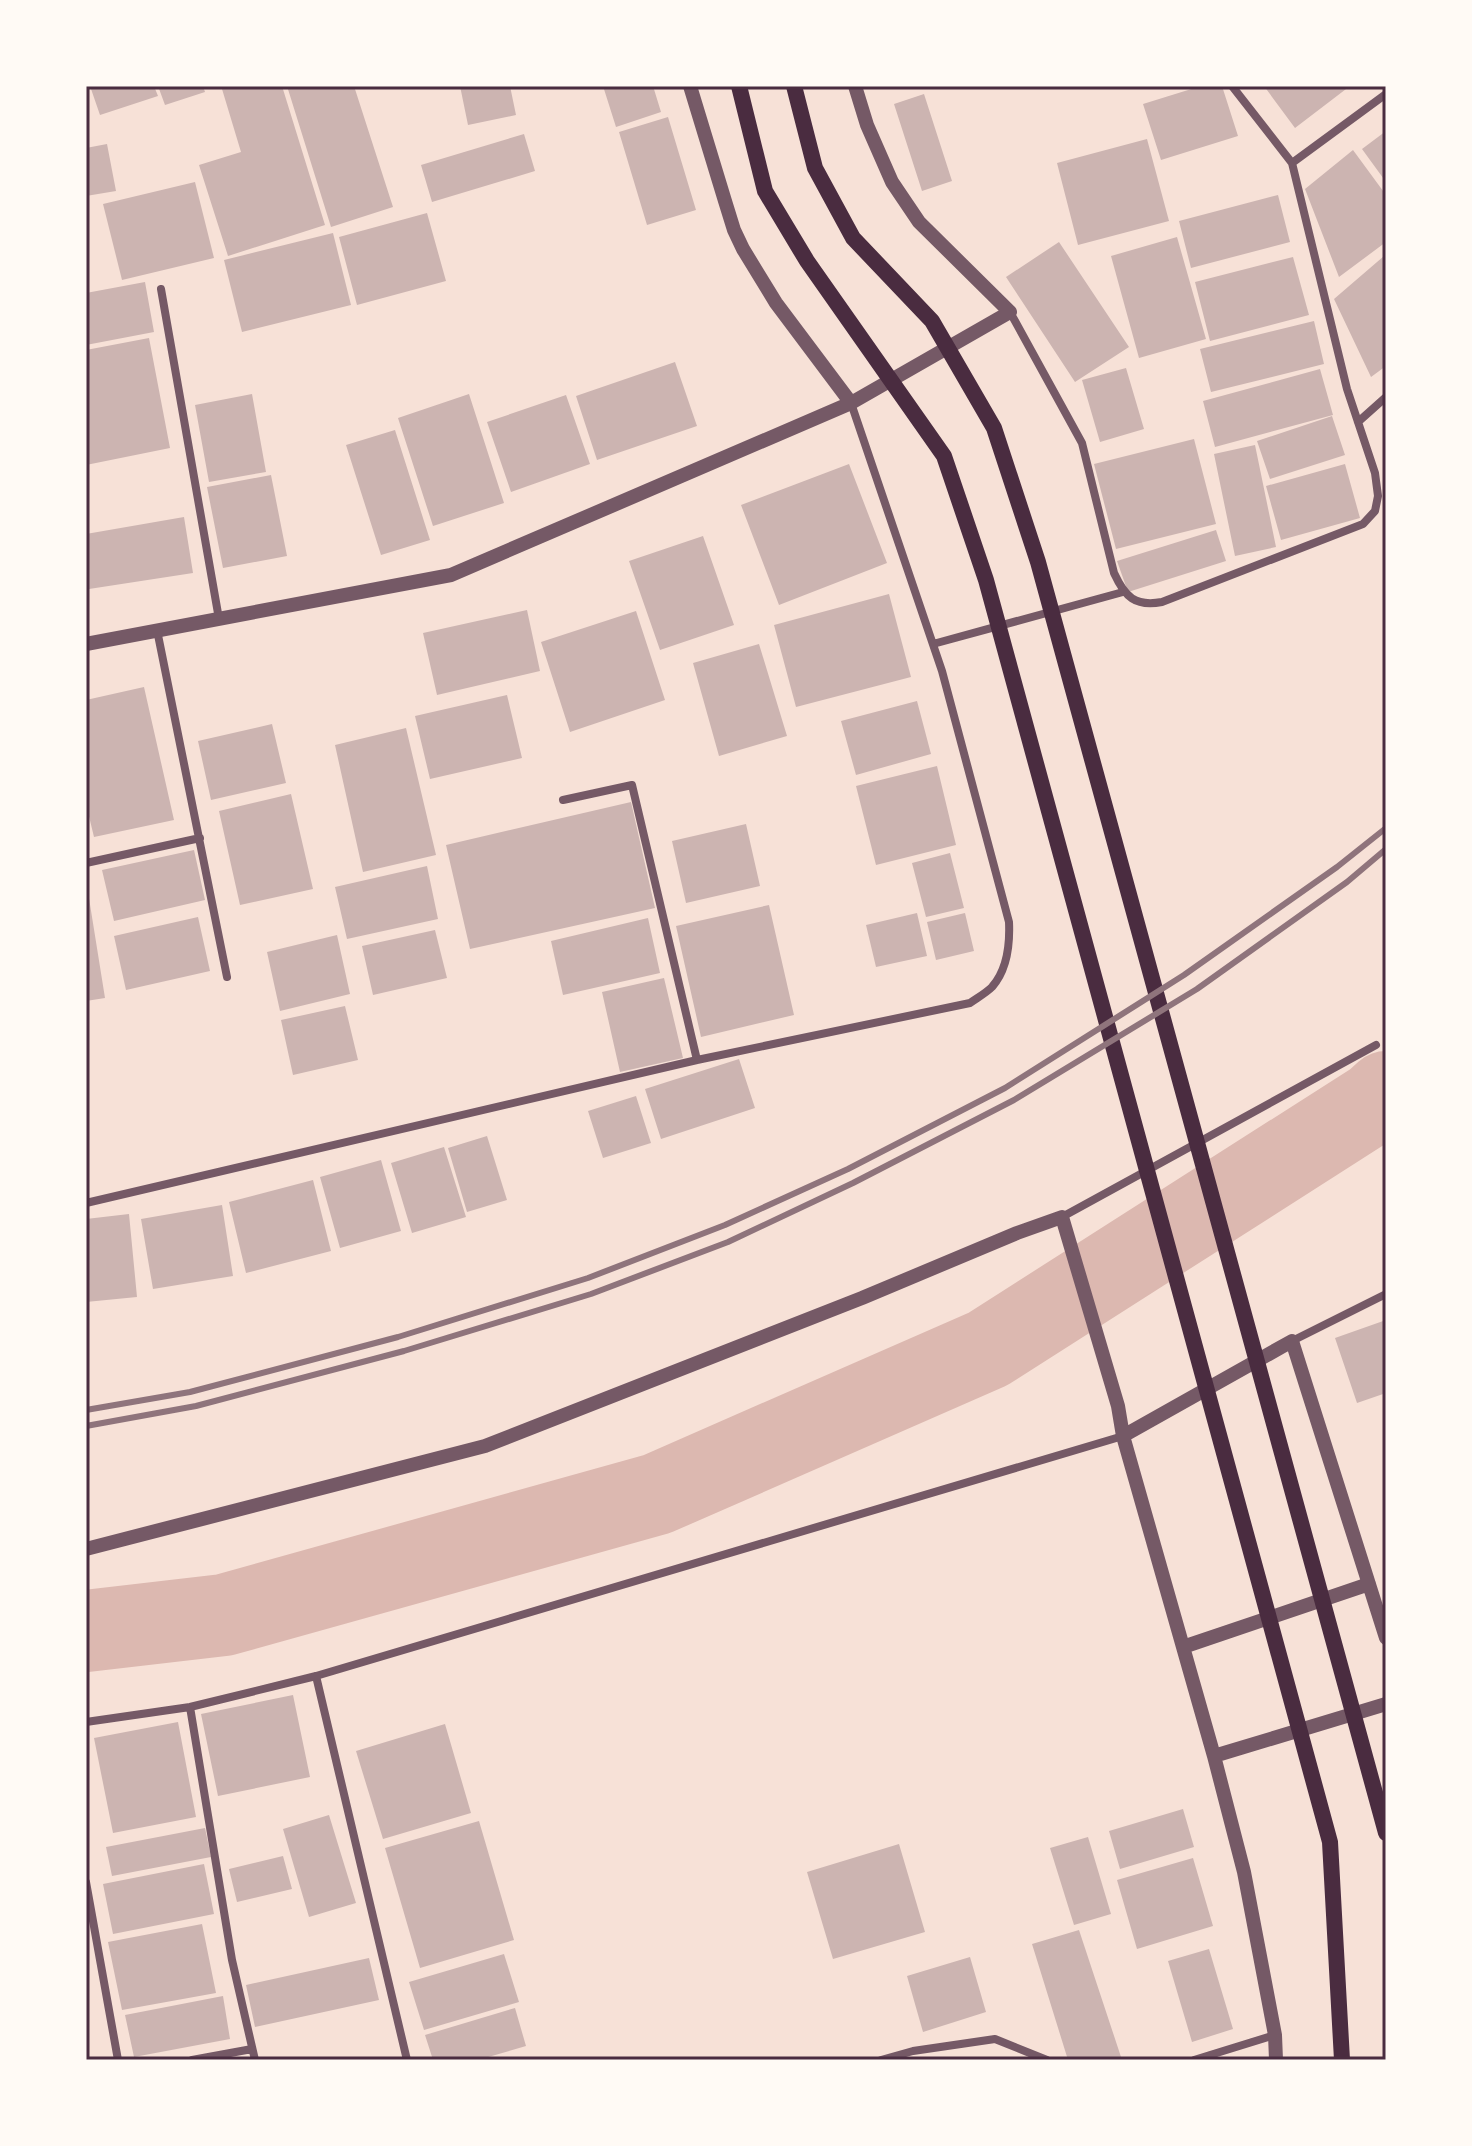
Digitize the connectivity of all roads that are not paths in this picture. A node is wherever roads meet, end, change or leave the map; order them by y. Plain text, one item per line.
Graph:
1 (690, 86) edge
2 (739, 86) edge
3 (794, 86) edge
4 (855, 86) edge
5 (1232, 86) edge
6 (1386, 94) edge
7 (1292, 163) junction
8 (161, 289) dead end
9 (1010, 312) junction
10 (1386, 397) edge
11 (851, 403) junction
12 (1358, 422) junction
13 (1123, 592) junction
14 (219, 619) junction
15 (157, 630) junction
16 (86, 644) edge
17 (933, 644) junction
18 (563, 800) dead end
19 (200, 838) junction
20 (86, 863) edge
21 (227, 977) dead end
22 (1376, 1045) dead end
23 (697, 1060) junction
24 (86, 1203) edge
25 (1062, 1217) junction
26 (1386, 1294) edge
27 (1292, 1341) junction
28 (1123, 1436) junction
29 (86, 1549) edge
30 (1369, 1584) junction
31 (1386, 1638) edge
32 (1183, 1647) junction
33 (316, 1676) junction
34 (1386, 1704) edge
35 (190, 1707) junction
36 (86, 1722) edge
37 (1214, 1756) junction
38 (1386, 1833) edge
39 (86, 1882) edge
40 (1275, 2035) junction
41 (252, 2049) junction
42 (913, 2055) edge
43 (118, 2060) edge
44 (192, 2060) edge
45 (255, 2060) edge
46 (407, 2060) edge
47 (881, 2060) edge
48 (1047, 2060) edge
49 (1194, 2060) edge
50 (1276, 2060) edge
51 (1342, 2060) edge

1 - 11 street
2 - 51 main road
3 - 38 main road
4 - 9 street
5 - 7 street
6 - 7 street
7 - 12 street
8 - 14 street
9 - 11 street
9 - 13 street
10 - 12 street
11 - 14 street
11 - 17 street
12 - 13 street
13 - 17 street
14 - 15 street
15 - 16 street
15 - 19 street
17 - 23 street
18 - 23 street
19 - 20 street
19 - 21 street
22 - 25 street
23 - 24 street
25 - 28 street
25 - 29 street
26 - 27 street
27 - 28 street
27 - 30 street
28 - 32 street
28 - 33 street
30 - 31 street
30 - 32 street
32 - 37 street
33 - 35 street
33 - 46 street
34 - 37 street
35 - 36 street
35 - 41 street
37 - 40 street
39 - 43 street
40 - 49 street
40 - 50 street
41 - 44 street
41 - 45 street
42 - 47 street
42 - 48 street

